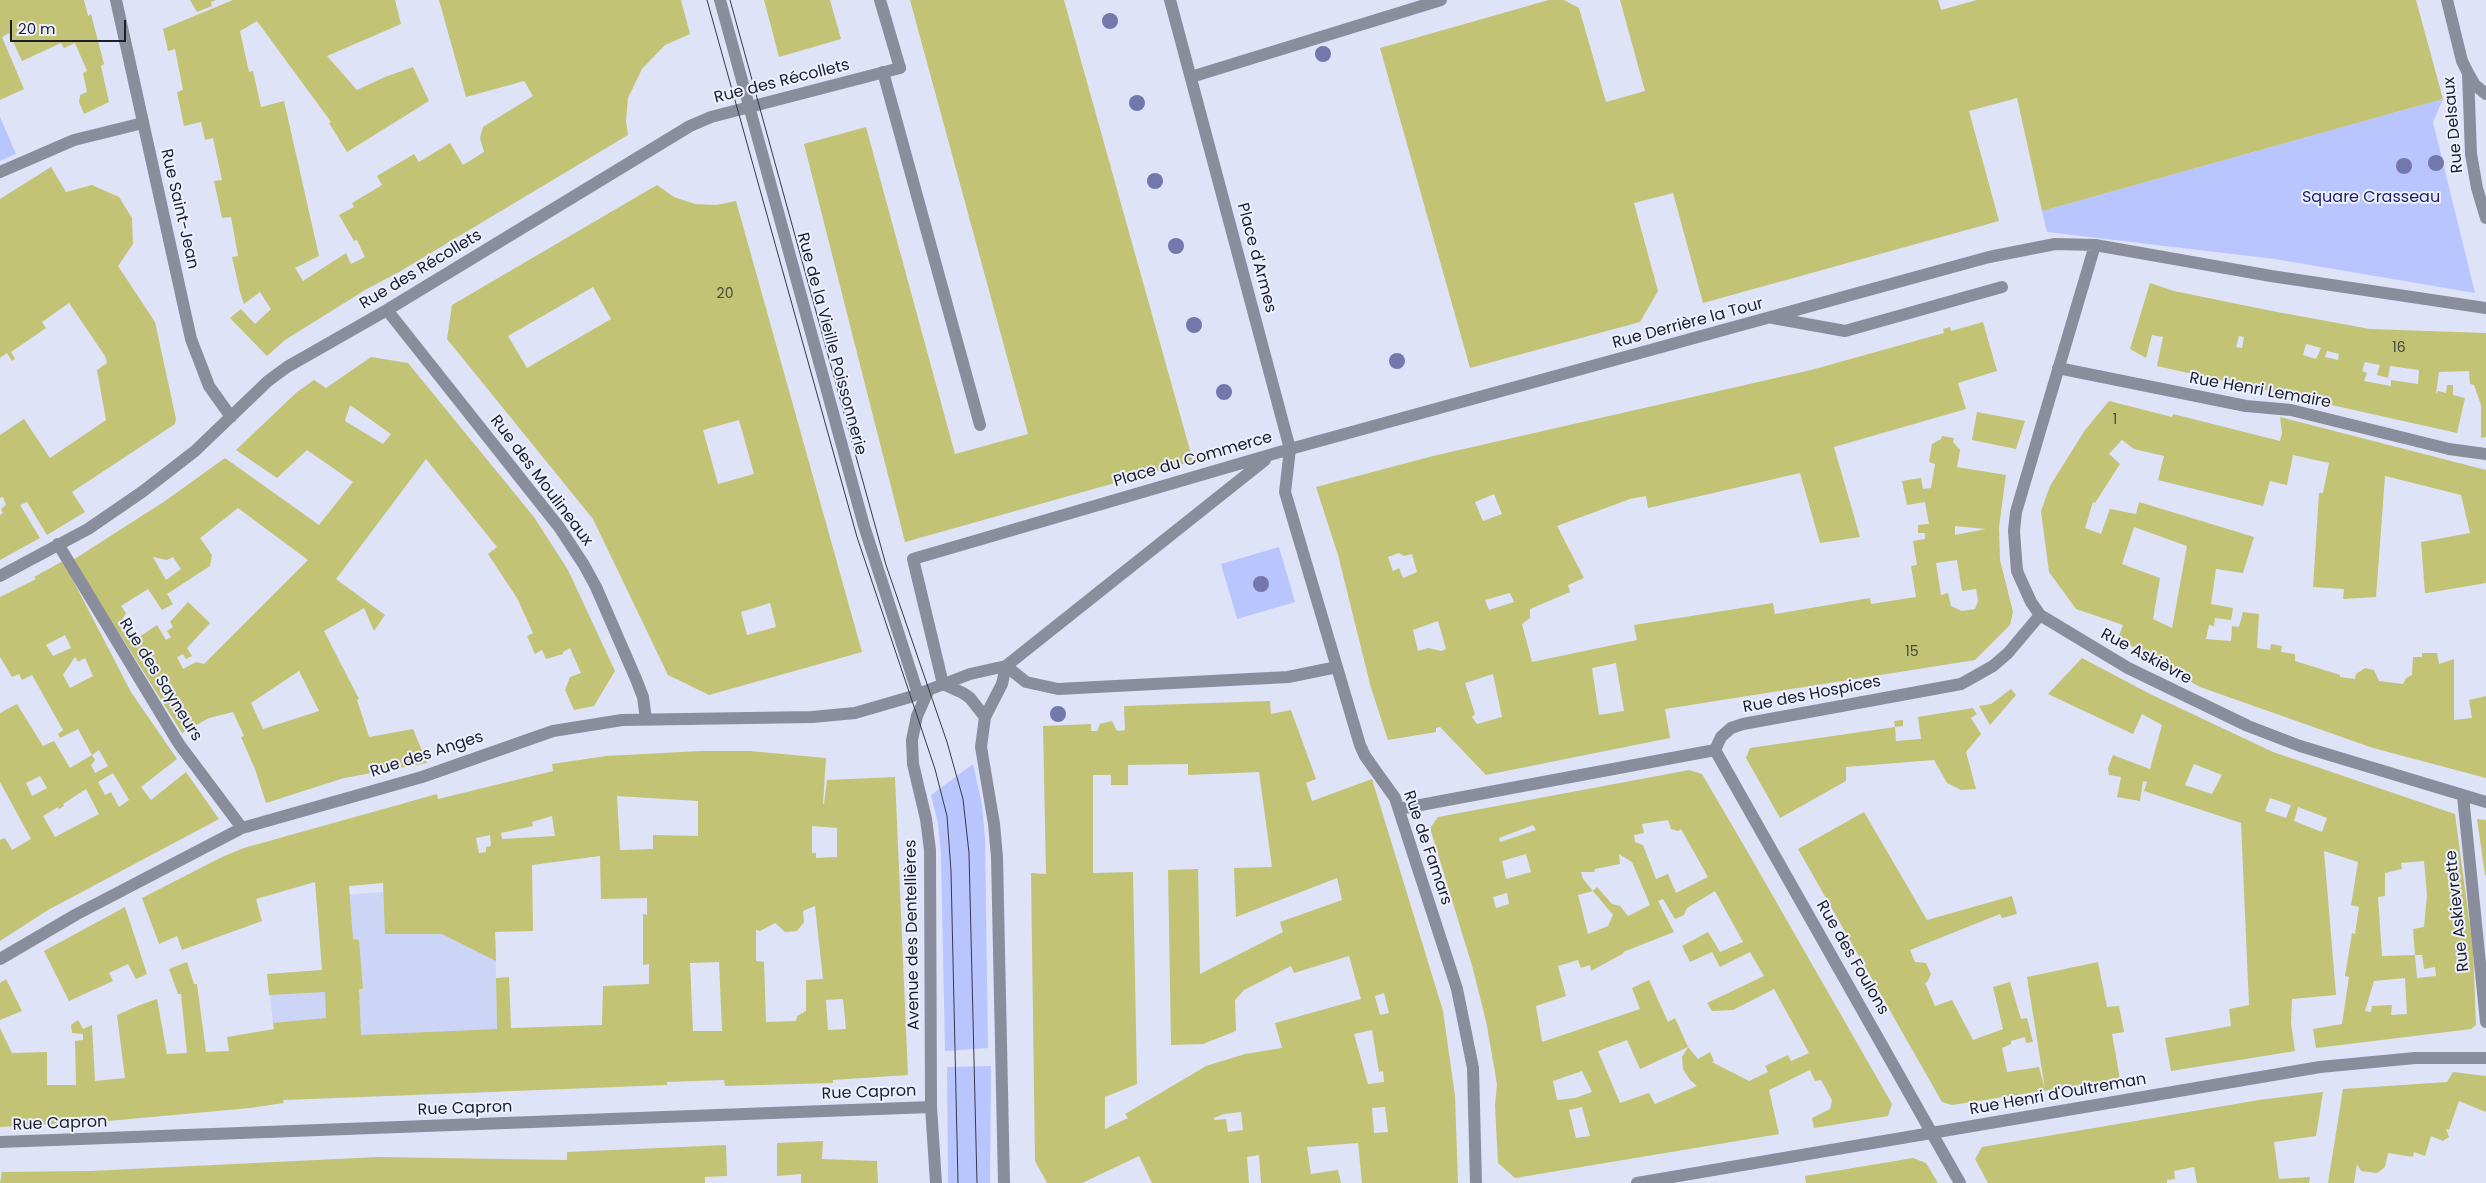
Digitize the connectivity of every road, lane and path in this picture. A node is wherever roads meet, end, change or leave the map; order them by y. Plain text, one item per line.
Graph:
1 (116, 0) edge
2 (720, 0) edge
3 (880, 0) edge
4 (1170, 0) edge
5 (1440, 0) edge
6 (2447, 0) edge
7 (883, 72) junction
8 (2468, 73) junction
9 (1191, 77) junction
10 (2486, 94) edge
11 (750, 107) junction
12 (143, 123) junction
13 (0, 172) edge
14 (2486, 218) edge
15 (2095, 245) junction
16 (2002, 287) dead end
17 (2486, 308) edge
18 (387, 310) junction
19 (1773, 318) junction
20 (2058, 368) junction
21 (230, 417) junction
22 (980, 425) dead end
23 (1290, 448) junction
24 (2486, 454) edge
25 (58, 544) junction
26 (0, 576) edge
27 (2040, 616) junction
28 (1006, 666) junction
29 (1337, 667) junction
30 (943, 684) junction
31 (923, 692) junction
32 (897, 701) joint
33 (985, 718) junction
34 (646, 719) junction
35 (1715, 750) junction
36 (2463, 796) junction
37 (2486, 802) edge
38 (1399, 809) junction
39 (242, 828) junction
40 (0, 959) edge
41 (2486, 1022) edge
42 (2486, 1058) edge
43 (930, 1107) junction
44 (1932, 1134) junction
45 (0, 1142) edge
46 (1004, 1177) edge
47 (936, 1183) edge
48 (1012, 1183) edge
49 (1476, 1183) edge
50 (1637, 1183) edge
51 (1960, 1183) edge

1 - 12 street, Rue Saint-Jean
2 - 11 street, Rue de la Vieille Poissonnerie
3 - 7 street, Rue des Récollets
4 - 9 street, Place d'Armes
5 - 9 street
6 - 8 street, Rue Delsaux
7 - 11 street, Rue des Récollets
7 - 22 street
8 - 10 street
8 - 14 street, Rue Delsaux
9 - 23 street, Place d'Armes
11 - 18 street, Rue des Récollets
11 - 31 street, Rue de la Vieille Poissonnerie
12 - 13 street
12 - 21 street, Rue Saint-Jean
15 - 17 street
15 - 19 street, Rue Derrière la Tour
15 - 20 street, Rue Askièvre
16 - 19 street
18 - 21 street, Rue des Récollets
18 - 34 street, Rue des Moulineaux
19 - 23 street, Rue Derrière la Tour
20 - 24 street, Rue Henri Lemaire
20 - 27 street, Rue Askièvre
21 - 25 street, Rue des Récollets
23 - 28 street, Place du Commerce
23 - 29 street, Rue de Famars
23 - 30 street, Place du Commerce
25 - 26 street, Rue des Récollets
25 - 39 street, Rue des Sayneurs
27 - 35 street, Rue des Hospices
27 - 36 street, Rue Askièvre
28 - 29 street
28 - 30 street, Place du Commerce
28 - 33 street
29 - 38 street, Rue de Famars
30 - 31 street, Place du Commerce
30 - 33 street
31 - 32 street, Place du Commerce
31 - 43 street, Avenue des Dentellières
32 - 34 street, Rue des Anges
33 - 46 street
34 - 39 street, Rue des Anges
35 - 38 street
35 - 44 street, Rue des Foulons
36 - 37 street, Rue Askièvre
36 - 41 street, Rue Askievrette
38 - 49 street, Rue de Famars
39 - 40 street, Rue des Anges
42 - 44 street, Rue Henri d'Oultreman
43 - 45 street, Rue Capron
43 - 47 street, Avenue des Dentellières
44 - 50 street, Rue Henri d'Oultreman
44 - 51 street, Rue des Foulons
46 - 48 street

